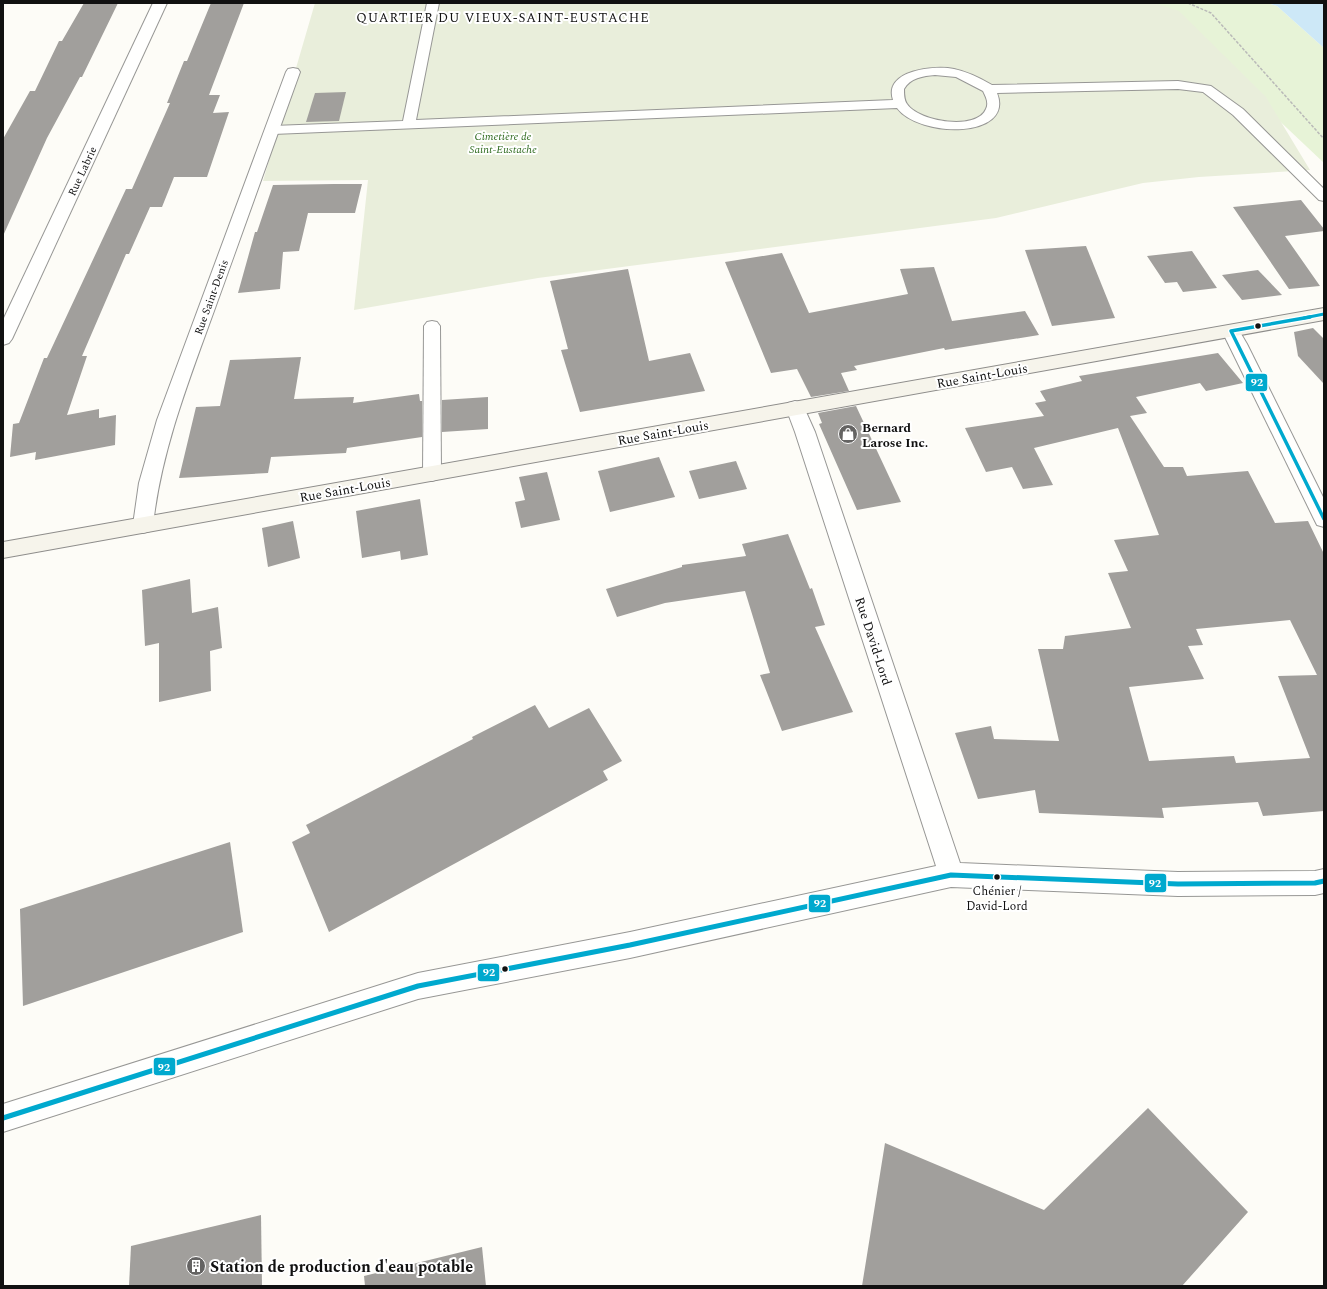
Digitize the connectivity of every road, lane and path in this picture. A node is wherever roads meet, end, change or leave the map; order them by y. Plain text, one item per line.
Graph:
1 (160, 3) edge
2 (433, 3) edge
3 (1188, 3) edge
4 (293, 72) dead end
5 (988, 89) junction
6 (900, 104) junction
7 (409, 124) junction
8 (273, 130) junction
9 (1324, 139) edge
10 (1324, 197) edge
11 (1324, 314) edge
12 (432, 326) dead end
13 (1231, 332) junction
14 (3, 339) edge
15 (796, 408) junction
16 (432, 474) junction
17 (1324, 519) edge
18 (143, 525) junction
19 (3, 550) edge
20 (951, 875) junction
21 (1324, 881) edge
22 (3, 1118) edge

1 - 14 street, Rue Labrie
2 - 7 lane
3 - 9 path
4 - 8 street, Rue Saint-Denis
5 - 6 lane
5 - 6 lane
5 - 10 lane
6 - 7 lane
7 - 8 lane
8 - 18 street, Rue Saint-Denis
11 - 13 main road, Rue Saint-Louis
12 - 16 lane
13 - 15 main road, Rue Saint-Louis
13 - 17 street
15 - 16 main road, Rue Saint-Louis
15 - 20 street, Rue David-Lord
16 - 18 main road, Rue Saint-Louis
18 - 19 main road, Rue Saint-Louis
20 - 21 street
20 - 22 street

